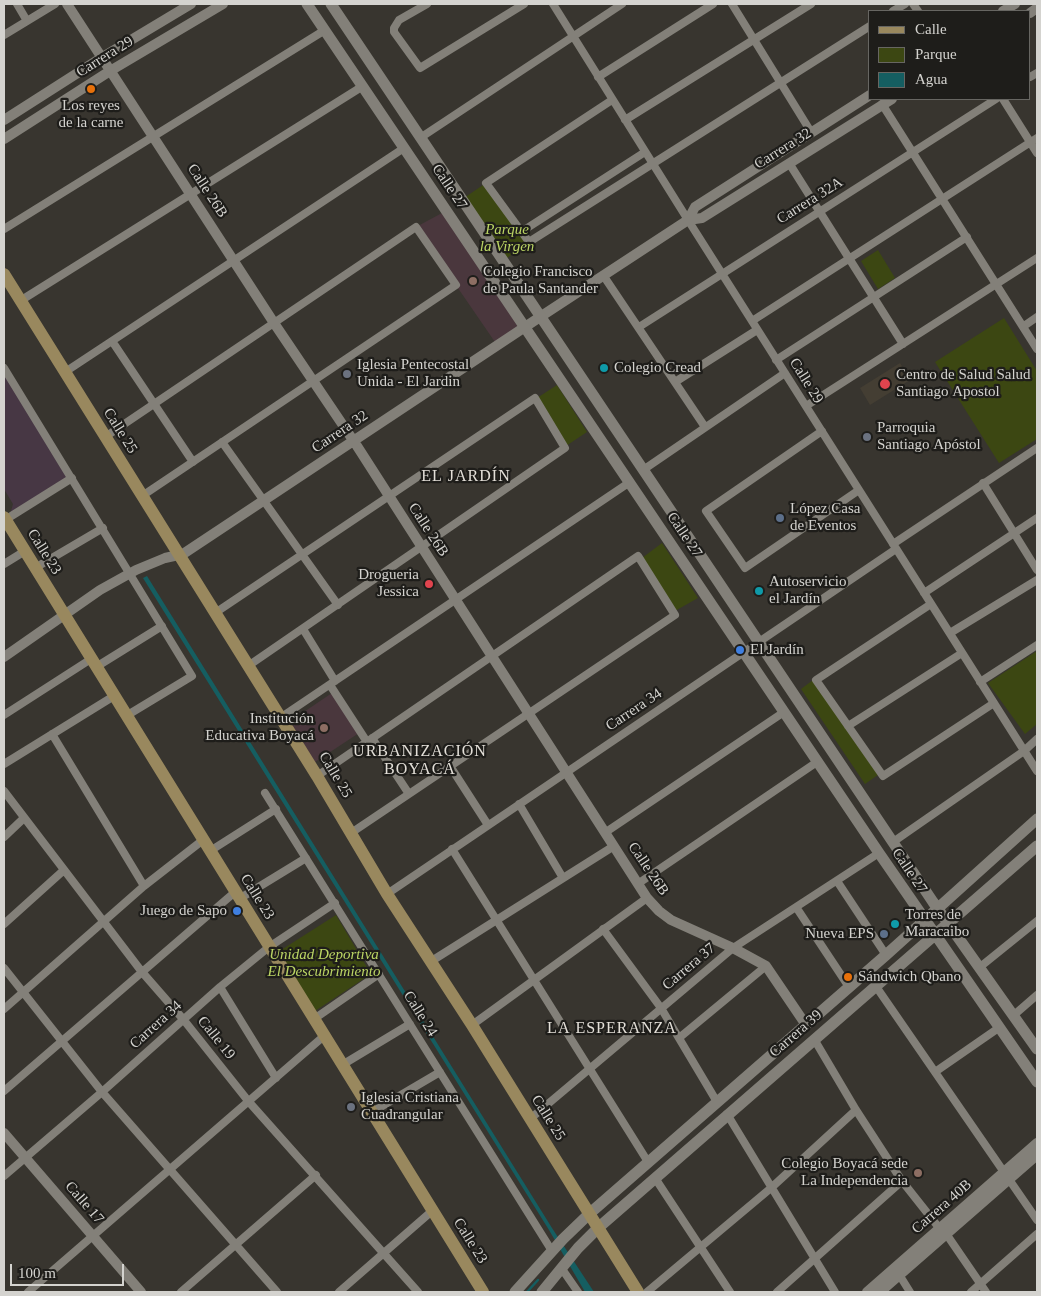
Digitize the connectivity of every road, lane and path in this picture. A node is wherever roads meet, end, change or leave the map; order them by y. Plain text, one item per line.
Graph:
1 (17, 4) edge
2 (55, 4) edge
3 (67, 4) edge
4 (191, 4) edge
5 (223, 4) edge
6 (306, 4) edge
7 (332, 4) edge
8 (427, 4) edge
9 (524, 4) edge
10 (553, 4) edge
11 (622, 4) edge
12 (713, 4) edge
13 (732, 4) edge
14 (811, 4) edge
15 (27, 21) junction
16 (868, 27) edge
17 (325, 30) junction
18 (4, 35) edge
19 (573, 36) junction
20 (754, 39) junction
21 (101, 58) junction
22 (110, 71) junction
23 (598, 77) junction
24 (781, 82) junction
25 (363, 86) junction
26 (868, 96) edge
27 (612, 100) junction
28 (994, 100) edge
29 (1004, 100) edge
30 (887, 102) edge
31 (4, 120) edge
32 (625, 120) junction
33 (811, 132) junction
34 (154, 136) junction
35 (420, 138) junction
36 (4, 139) edge
37 (1034, 140) edge
38 (404, 148) junction
39 (645, 152) junction
40 (912, 152) junction
41 (1037, 153) edge
42 (652, 163) junction
43 (789, 163) junction
44 (191, 194) junction
45 (942, 199) junction
46 (820, 211) junction
47 (688, 220) junction
48 (4, 229) edge
49 (521, 232) junction
50 (967, 237) junction
51 (850, 258) junction
52 (1037, 258) edge
53 (234, 260) junction
54 (721, 273) junction
55 (4, 274) edge
56 (603, 275) junction
57 (997, 284) junction
58 (873, 298) junction
59 (20, 301) junction
60 (540, 317) junction
61 (1037, 317) edge
62 (752, 321) junction
63 (274, 323) junction
64 (1024, 326) junction
65 (525, 327) junction
66 (639, 327) junction
67 (757, 330) junction
68 (112, 341) junction
69 (902, 344) junction
70 (1037, 349) edge
71 (776, 360) junction
72 (4, 368) edge
73 (65, 372) junction
74 (785, 373) junction
75 (312, 381) junction
76 (675, 382) junction
77 (154, 404) junction
78 (806, 406) junction
79 (705, 427) junction
80 (822, 431) junction
81 (105, 437) junction
82 (222, 442) junction
83 (354, 442) junction
84 (1037, 448) edge
85 (193, 462) junction
86 (643, 470) junction
87 (72, 478) junction
88 (630, 482) junction
89 (983, 483) junction
90 (859, 490) junction
91 (142, 496) junction
92 (388, 496) junction
93 (263, 501) junction
94 (5, 518) edge
95 (1037, 518) edge
96 (103, 528) junction
97 (1013, 533) junction
98 (894, 546) junction
99 (422, 547) junction
100 (25, 551) junction
101 (178, 555) junction
102 (301, 555) junction
103 (4, 564) edge
104 (35, 568) junction
105 (1037, 570) edge
106 (133, 572) junction
107 (1037, 580) edge
108 (924, 593) junction
109 (455, 600) junction
110 (931, 604) junction
111 (338, 605) junction
112 (215, 613) junction
113 (64, 615) junction
114 (162, 626) junction
115 (303, 629) junction
116 (950, 634) junction
117 (758, 642) junction
118 (1037, 645) edge
119 (743, 652) junction
120 (962, 653) junction
121 (491, 656) junction
122 (4, 657) edge
123 (94, 663) junction
124 (248, 666) junction
125 (980, 682) junction
126 (332, 683) junction
127 (114, 696) junction
128 (994, 703) junction
129 (784, 712) junction
130 (529, 714) junction
131 (4, 715) edge
132 (126, 716) junction
133 (280, 718) junction
134 (848, 726) junction
135 (52, 734) junction
136 (1037, 739) edge
137 (369, 740) junction
138 (1024, 751) junction
139 (817, 762) junction
140 (4, 764) edge
141 (450, 766) junction
142 (1037, 771) edge
143 (567, 772) junction
144 (317, 776) junction
145 (4, 791) edge
146 (265, 793) dead end
147 (409, 794) junction
148 (519, 804) junction
149 (276, 809) junction
150 (24, 818) junction
151 (1037, 819) edge
152 (488, 825) junction
153 (606, 832) junction
154 (351, 833) junction
155 (4, 837) edge
156 (203, 840) junction
157 (893, 842) junction
158 (614, 846) junction
159 (1037, 846) edge
160 (452, 849) junction
161 (210, 852) junction
162 (879, 853) junction
163 (306, 858) junction
164 (64, 870) junction
165 (563, 878) junction
166 (837, 880) junction
167 (639, 883) junction
168 (144, 886) junction
169 (386, 894) junction
170 (237, 896) junction
171 (647, 898) junction
172 (335, 903) junction
173 (796, 907) junction
174 (937, 908) junction
175 (924, 919) junction
176 (496, 920) junction
177 (1037, 921) edge
178 (104, 922) junction
179 (948, 923) junction
180 (4, 924) edge
181 (604, 929) junction
182 (935, 935) junction
183 (268, 947) junction
184 (733, 948) junction
185 (886, 955) junction
186 (430, 962) junction
187 (766, 966) junction
188 (980, 967) junction
189 (4, 968) edge
190 (142, 972) junction
191 (379, 974) junction
192 (534, 980) junction
193 (875, 986) junction
194 (220, 987) junction
195 (849, 987) junction
196 (23, 992) junction
197 (1037, 995) edge
198 (661, 1008) junction
199 (4, 1009) edge
200 (1014, 1015) junction
201 (183, 1019) junction
202 (314, 1019) junction
203 (410, 1024) junction
204 (472, 1025) junction
205 (806, 1025) junction
206 (1000, 1027) junction
207 (324, 1036) junction
208 (679, 1038) junction
209 (814, 1039) junction
210 (62, 1042) junction
211 (1037, 1049) edge
212 (342, 1065) junction
213 (589, 1069) junction
214 (440, 1072) junction
215 (935, 1072) junction
216 (276, 1078) junction
217 (1037, 1082) edge
218 (4, 1091) edge
219 (102, 1092) junction
220 (249, 1102) junction
221 (717, 1102) junction
222 (856, 1110) junction
223 (372, 1112) junction
224 (727, 1114) junction
225 (530, 1119) junction
226 (4, 1133) edge
227 (1037, 1143) edge
228 (1037, 1155) edge
229 (25, 1158) junction
230 (648, 1162) junction
231 (170, 1170) junction
232 (316, 1175) junction
233 (1007, 1175) junction
234 (4, 1176) edge
235 (654, 1178) junction
236 (902, 1181) junction
237 (771, 1188) junction
238 (432, 1211) junction
239 (589, 1214) junction
240 (1037, 1220) edge
241 (598, 1228) junction
242 (944, 1232) junction
243 (1037, 1234) edge
244 (93, 1236) junction
245 (235, 1245) junction
246 (557, 1246) junction
247 (700, 1246) junction
248 (384, 1253) junction
249 (570, 1259) junction
250 (814, 1259) junction
251 (900, 1276) junction
252 (981, 1284) junction
253 (28, 1292) edge
254 (141, 1292) edge
255 (180, 1292) edge
256 (276, 1292) edge
257 (339, 1292) edge
258 (418, 1292) edge
259 (483, 1292) edge
260 (515, 1292) edge
261 (542, 1292) edge
262 (578, 1292) edge
263 (638, 1292) edge
264 (647, 1292) edge
265 (730, 1292) edge
266 (777, 1292) edge
267 (835, 1292) edge
268 (867, 1292) edge
269 (880, 1292) edge
270 (910, 1292) edge
271 (970, 1292) edge
272 (986, 1292) edge

1 - 15 street
2 - 15 street
3 - 21 street, Calle 26B
4 - 21 street, Carrera 29
5 - 22 street, Carrera 29
6 - 17 main road, Calle 27
7 - 35 main road, Calle 27
8 - 9 street
10 - 19 street, Calle 29
11 - 19 street
12 - 23 street
13 - 20 street
14 - 20 street
15 - 18 street
16 - 24 street
17 - 25 main road, Calle 27
17 - 34 street
19 - 23 street, Calle 29
19 - 35 street
20 - 24 street
20 - 32 street
21 - 22 street, Calle 26B
21 - 31 street, Carrera 29
22 - 34 street, Calle 26B
22 - 36 street, Carrera 29
23 - 27 street, Calle 29
24 - 33 street
24 - 42 street
25 - 38 main road, Calle 27
25 - 44 street
26 - 33 street, Carrera 32
27 - 32 street, Calle 29
27 - 49 street
28 - 40 street, Carrera 32A
29 - 37 street
30 - 40 street
30 - 43 street, Carrera 32
32 - 39 street, Calle 29
33 - 47 street, Carrera 32
34 - 44 street, Calle 26B
34 - 48 street
35 - 60 main road, Calle 27
37 - 41 street
37 - 45 street
38 - 53 street
38 - 65 main road, Calle 27
39 - 42 street, Calle 29
39 - 49 street
40 - 45 street
40 - 46 street, Carrera 32A
42 - 47 street, Calle 29
42 - 49 street
43 - 46 street
43 - 47 street, Carrera 32
44 - 53 street, Calle 26B
44 - 59 street
45 - 50 street
45 - 51 street
46 - 51 street
46 - 54 street, Carrera 32A
47 - 54 street, Calle 29
47 - 56 street, Carrera 32
50 - 57 street
50 - 58 street
51 - 58 street
51 - 62 street
52 - 57 street
53 - 63 street, Calle 26B
53 - 68 street
54 - 62 street, Calle 29
54 - 66 street, Carrera 32A
55 - 59 main road, Calle 25
56 - 60 street, Carrera 32
56 - 66 street
57 - 64 street
57 - 69 street
58 - 69 street
58 - 71 street
59 - 73 main road, Calle 25
60 - 65 street, Carrera 32
60 - 86 main road, Calle 27
61 - 64 street
62 - 67 street, Calle 29
63 - 75 street, Calle 26B
63 - 75 street
63 - 77 street
64 - 70 street
65 - 83 street, Carrera 32
65 - 88 main road, Calle 27
66 - 76 street
67 - 71 street, Calle 29
67 - 76 street
68 - 73 street
68 - 77 street
69 - 78 street
71 - 74 street, Calle 29
72 - 87 street
73 - 81 main road, Calle 25
74 - 78 street, Calle 29
74 - 79 street
75 - 82 street
75 - 83 street, Calle 26B
76 - 79 street
77 - 81 street
77 - 85 street
78 - 80 street, Calle 29
79 - 86 street
80 - 90 street, Calle 29
80 - 90 street
81 - 91 main road, Calle 25
82 - 85 street
82 - 93 street
83 - 92 street, Calle 26B
83 - 93 street, Carrera 32
84 - 89 street, Carrera 34
85 - 91 street
86 - 117 main road, Calle 27
87 - 94 street
87 - 96 street
88 - 109 street
88 - 119 main road, Calle 27
89 - 97 street
89 - 98 street, Carrera 34
90 - 98 street, Calle 29
91 - 101 main road, Calle 25
92 - 99 street, Calle 26B
92 - 99 street
92 - 102 street
93 - 101 street, Carrera 32
93 - 102 street
94 - 100 main road, Calle 23
95 - 97 street
96 - 104 street
96 - 106 street
97 - 105 street
97 - 108 street
98 - 108 street, Calle 29
98 - 117 street, Carrera 34
99 - 109 street, Calle 26B
99 - 111 street
100 - 103 street
100 - 104 main road, Calle 23
101 - 106 street, Carrera 32
101 - 112 main road, Calle 25
102 - 111 street
102 - 112 street
104 - 113 main road, Calle 23
106 - 113 street, Carrera 32
106 - 114 street
107 - 116 street
108 - 110 street, Calle 29
109 - 121 street, Calle 26B
109 - 126 street
110 - 116 street, Calle 29
110 - 134 street
111 - 115 street
112 - 124 main road, Calle 25
113 - 122 street, Carrera 32
113 - 123 main road, Calle 23
114 - 123 street
114 - 132 street
115 - 124 street
115 - 126 street
116 - 120 street, Calle 29
117 - 119 street, Carrera 34
117 - 157 main road, Calle 27
118 - 125 street
119 - 129 main road, Calle 27
119 - 143 street, Carrera 34
120 - 125 street, Calle 29
120 - 134 street
121 - 130 street, Calle 26B
121 - 130 street
121 - 137 street
123 - 127 main road, Calle 23
123 - 131 street
124 - 133 main road, Calle 25
125 - 128 street, Calle 29
126 - 133 street
126 - 137 street
127 - 132 main road, Calle 23
127 - 135 street
128 - 134 street
128 - 138 street, Calle 29
129 - 139 main road, Calle 27
129 - 153 street
130 - 141 street
130 - 143 street, Calle 26B
132 - 156 main road, Calle 23
133 - 144 main road, Calle 25
135 - 140 street
135 - 168 street
136 - 138 street
137 - 144 street
137 - 147 street
138 - 142 street, Calle 29
138 - 157 street
139 - 162 main road, Calle 27
139 - 167 street
141 - 147 street
141 - 152 street
143 - 148 street, Carrera 34
143 - 153 street, Calle 26B
144 - 154 main road, Calle 25
145 - 150 street, Calle 19
146 - 149 street, Calle 24
147 - 154 street
148 - 152 street, Carrera 34
148 - 165 street
149 - 161 street
149 - 163 street, Calle 24
150 - 155 street
150 - 164 street, Calle 19
151 - 174 main road, Carrera 39
152 - 160 street, Carrera 34
153 - 158 street, Calle 26B
154 - 169 main road, Calle 25
156 - 161 main road, Calle 23
156 - 168 street
157 - 174 main road, Calle 27
158 - 165 street
158 - 167 street, Calle 26B
159 - 179 main road, Carrera 39
160 - 169 street, Carrera 34
160 - 176 street
161 - 170 main road, Calle 23
162 - 166 street, Carrera 37
162 - 175 main road, Calle 27
163 - 170 street
163 - 172 street, Calle 24
164 - 178 street, Calle 19
164 - 180 street
165 - 176 street
166 - 173 street, Carrera 37
166 - 185 street
167 - 171 street, Calle 26B
168 - 178 street
169 - 186 main road, Calle 25
170 - 183 main road, Calle 23
170 - 190 street
171 - 181 street
171 - 184 street, Calle 26B
172 - 183 street, Carrera 34
172 - 191 street, Calle 24
173 - 184 street, Carrera 37
173 - 195 street
174 - 175 main road, Carrera 39
174 - 179 main road, Calle 27
175 - 182 main road, Calle 27
175 - 185 main road, Carrera 39
176 - 186 street
176 - 192 street
177 - 188 street
178 - 190 street, Calle 19
178 - 196 street
179 - 182 main road, Carrera 39
179 - 188 main road, Calle 27
181 - 192 street
181 - 198 street
182 - 193 main road, Carrera 39
182 - 206 main road, Calle 27
183 - 194 street, Carrera 34
183 - 202 main road, Calle 23
184 - 187 street, Calle 26B
184 - 198 street, Carrera 37
185 - 195 main road, Carrera 39
186 - 204 main road, Calle 25
187 - 205 street, Calle 26B
187 - 208 street
188 - 200 main road, Calle 27
189 - 196 street
190 - 201 street, Calle 19
190 - 210 street
191 - 202 street
191 - 203 street, Calle 24
192 - 204 street
192 - 213 street
193 - 209 main road, Carrera 39
193 - 215 street
194 - 201 street, Carrera 34
194 - 216 street
195 - 205 main road, Carrera 39
196 - 199 street
196 - 210 street
197 - 200 street
198 - 208 street
198 - 213 street, Carrera 37
200 - 211 main road, Calle 27
201 - 219 street, Carrera 34
201 - 220 street, Calle 19
202 - 207 main road, Calle 23
203 - 212 street
203 - 214 street, Calle 24
204 - 225 main road, Calle 25
205 - 221 main road, Carrera 39
206 - 215 street
206 - 217 main road, Calle 27
207 - 212 main road, Calle 23
207 - 216 street
208 - 221 street
209 - 222 street
209 - 224 main road, Carrera 39
210 - 218 street
210 - 219 street
212 - 223 main road, Calle 23
213 - 225 street, Carrera 37
213 - 230 street
214 - 223 street
214 - 246 street, Calle 24
215 - 233 street
216 - 220 street
219 - 229 street, Carrera 34
219 - 231 street
220 - 231 street
220 - 232 street, Calle 19
221 - 230 main road, Carrera 39
222 - 236 street
222 - 237 street
223 - 238 main road, Calle 23
224 - 235 main road, Carrera 39
224 - 237 street
225 - 239 main road, Calle 25
226 - 229 street, Calle 17
227 - 233 street, Carrera 40B
228 - 233 street, Carrera 40B
229 - 234 street, Carrera 34
229 - 244 street, Calle 17
230 - 239 main road, Carrera 39
231 - 244 street
231 - 245 street
232 - 245 street
232 - 248 street, Calle 19
233 - 240 street
233 - 242 street, Carrera 40B
235 - 241 main road, Carrera 39
235 - 247 street
236 - 242 street
236 - 250 street
237 - 247 street
237 - 250 street
238 - 248 street
238 - 259 main road, Calle 23
239 - 241 main road, Calle 25
239 - 246 main road, Carrera 39
239 - 249 main road, Carrera 39
241 - 249 main road, Carrera 39
241 - 263 main road, Calle 25
242 - 251 street, Carrera 40B
242 - 252 street
242 - 268 street, Carrera 40B
243 - 252 street
244 - 253 street
244 - 254 street, Calle 17
245 - 255 street
245 - 256 street
246 - 260 main road, Carrera 39
247 - 264 street
247 - 265 street
248 - 257 street
248 - 258 street, Calle 19
249 - 261 main road, Carrera 39
249 - 262 street
250 - 266 street
250 - 267 street
251 - 269 street, Carrera 40B
251 - 270 street
252 - 271 street
252 - 272 street

